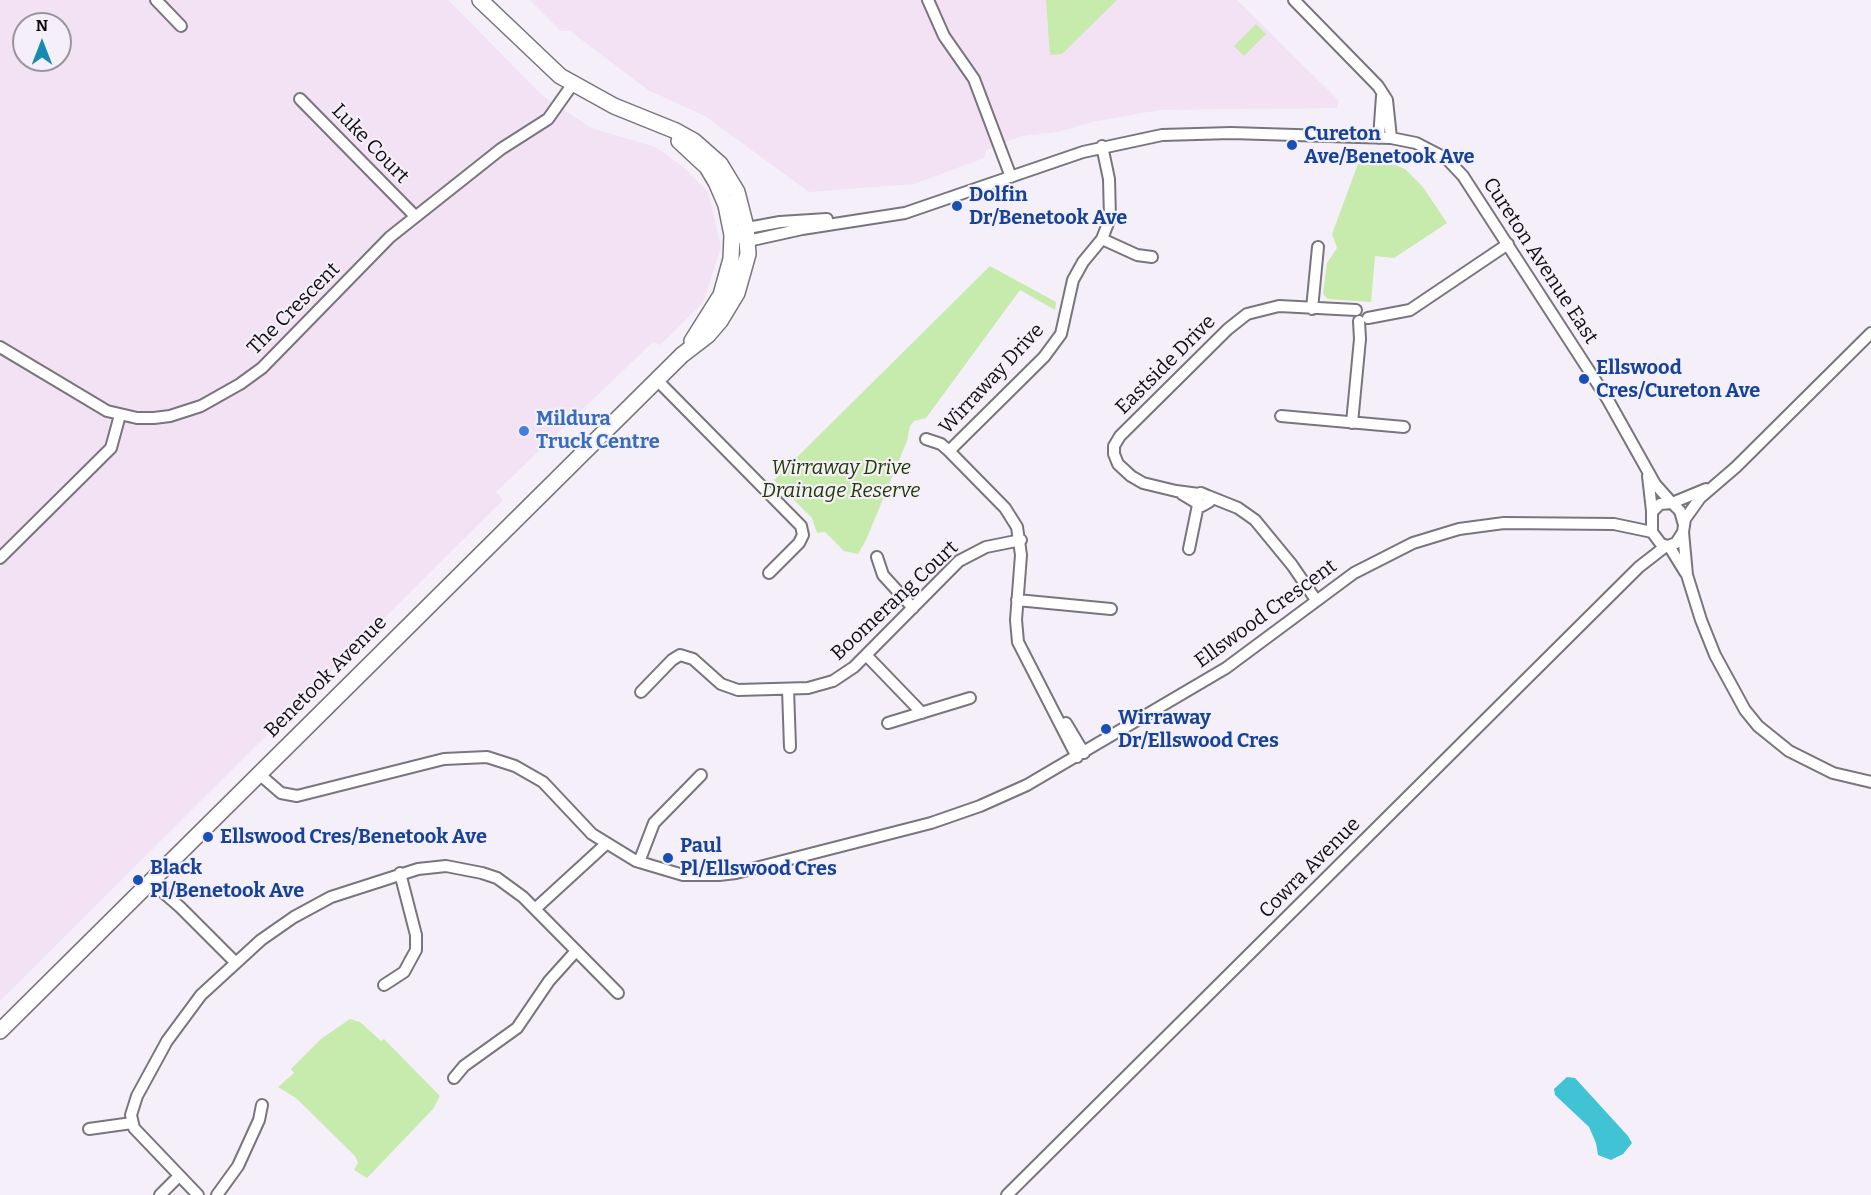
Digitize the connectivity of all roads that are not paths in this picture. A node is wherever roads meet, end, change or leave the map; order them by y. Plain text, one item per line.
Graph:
1 (156, 0) edge
2 (480, 0) edge
3 (928, 0) edge
4 (1294, 0) edge
5 (181, 26) dead end
6 (572, 85) junction
7 (1382, 92) junction
8 (300, 99) dead end
9 (646, 120) junction
10 (1379, 138) junction
11 (1391, 138) junction
12 (1098, 147) junction
13 (1011, 177) junction
14 (414, 215) junction
15 (747, 234) junction
16 (732, 235) junction
17 (1102, 239) junction
18 (1510, 246) junction
19 (1318, 247) dead end
20 (1152, 257) dead end
21 (1312, 309) junction
22 (1362, 316) junction
23 (1871, 333) edge
24 (0, 347) edge
25 (682, 355) junction
26 (657, 380) junction
27 (120, 415) junction
28 (1281, 416) dead end
29 (1352, 423) junction
30 (1404, 428) dead end
31 (926, 439) dead end
32 (949, 451) junction
33 (1647, 470) junction
34 (1712, 487) junction
35 (1202, 501) junction
36 (1671, 502) junction
37 (1652, 512) junction
38 (1622, 524) junction
39 (1684, 528) junction
40 (1653, 534) junction
41 (1021, 540) junction
42 (1668, 546) junction
43 (1189, 549) dead end
44 (876, 557) dead end
45 (0, 558) edge
46 (1639, 567) junction
47 (769, 573) dead end
48 (1687, 575) junction
49 (1319, 598) junction
50 (1017, 600) junction
51 (914, 608) junction
52 (1111, 609) dead end
53 (866, 655) junction
54 (788, 689) junction
55 (641, 692) dead end
56 (970, 698) dead end
57 (922, 713) junction
58 (888, 723) dead end
59 (790, 747) dead end
60 (1080, 755) junction
61 (258, 773) junction
62 (701, 775) dead end
63 (1871, 782) edge
64 (602, 841) junction
65 (639, 862) junction
66 (400, 873) junction
67 (152, 879) junction
68 (535, 909) junction
69 (576, 951) junction
70 (235, 962) junction
71 (384, 985) dead end
72 (618, 993) dead end
73 (0, 1030) edge
74 (454, 1078) dead end
75 (262, 1105) dead end
76 (132, 1123) junction
77 (89, 1129) dead end
78 (179, 1176) junction
79 (160, 1195) edge
80 (198, 1195) edge
81 (217, 1195) edge
82 (1007, 1195) edge

1 - 5 street
2 - 6 main road
3 - 13 street
4 - 7 street
6 - 9 main road
6 - 14 street, The Crescent
7 - 10 street
7 - 11 street
8 - 14 street, Luke Court
9 - 15 main road
9 - 16 main road, Benetook Avenue
10 - 11 street, Cureton Avenue East
10 - 12 street
11 - 18 street, Cureton Avenue East
12 - 13 street
12 - 17 street, Wirraway Drive
13 - 15 street
14 - 27 street, The Crescent
15 - 16 street
15 - 25 main road, Benetook Avenue
16 - 25 main road, Benetook Avenue
17 - 20 street
17 - 32 street, Wirraway Drive
18 - 22 street, Eastside Drive
18 - 33 street, Cureton Avenue East
19 - 21 street
21 - 22 street, Eastside Drive
21 - 35 street, Eastside Drive
22 - 29 street
23 - 34 street
24 - 27 street, The Crescent
25 - 26 main road, Benetook Avenue
26 - 47 street
26 - 61 main road, Benetook Avenue
27 - 45 street
28 - 29 street
29 - 30 street
31 - 32 street, Wirraway Drive
32 - 41 street, Wirraway Drive
33 - 36 street
33 - 37 street
34 - 36 street
34 - 39 street
35 - 43 street
35 - 49 street, Eastside Drive
36 - 37 street
36 - 39 street
37 - 38 street, Ellswood Crescent
37 - 40 street
38 - 40 street, Ellswood Crescent
38 - 49 street, Ellswood Crescent
39 - 42 street
39 - 48 street
40 - 42 street
40 - 46 street
41 - 50 street, Wirraway Drive
41 - 51 street, Boomerang Court
42 - 46 street
42 - 48 street
44 - 51 street
46 - 82 street, Cowra Avenue
48 - 63 street
49 - 60 street, Ellswood Crescent
50 - 52 street
50 - 60 street, Wirraway Drive
51 - 53 street, Boomerang Court
53 - 54 street, Boomerang Court
53 - 57 street
54 - 55 street, Boomerang Court
54 - 59 street
56 - 57 street
57 - 58 street
60 - 65 street, Ellswood Crescent
61 - 64 street, Ellswood Crescent
61 - 67 main road, Benetook Avenue
62 - 65 street
64 - 65 street, Ellswood Crescent
64 - 68 street
66 - 68 street
66 - 70 street
66 - 71 street
67 - 70 street
67 - 73 main road, Benetook Avenue
68 - 69 street
69 - 72 street
69 - 74 street
70 - 76 street
75 - 81 street
76 - 77 street
76 - 78 street
78 - 79 street
78 - 80 street

